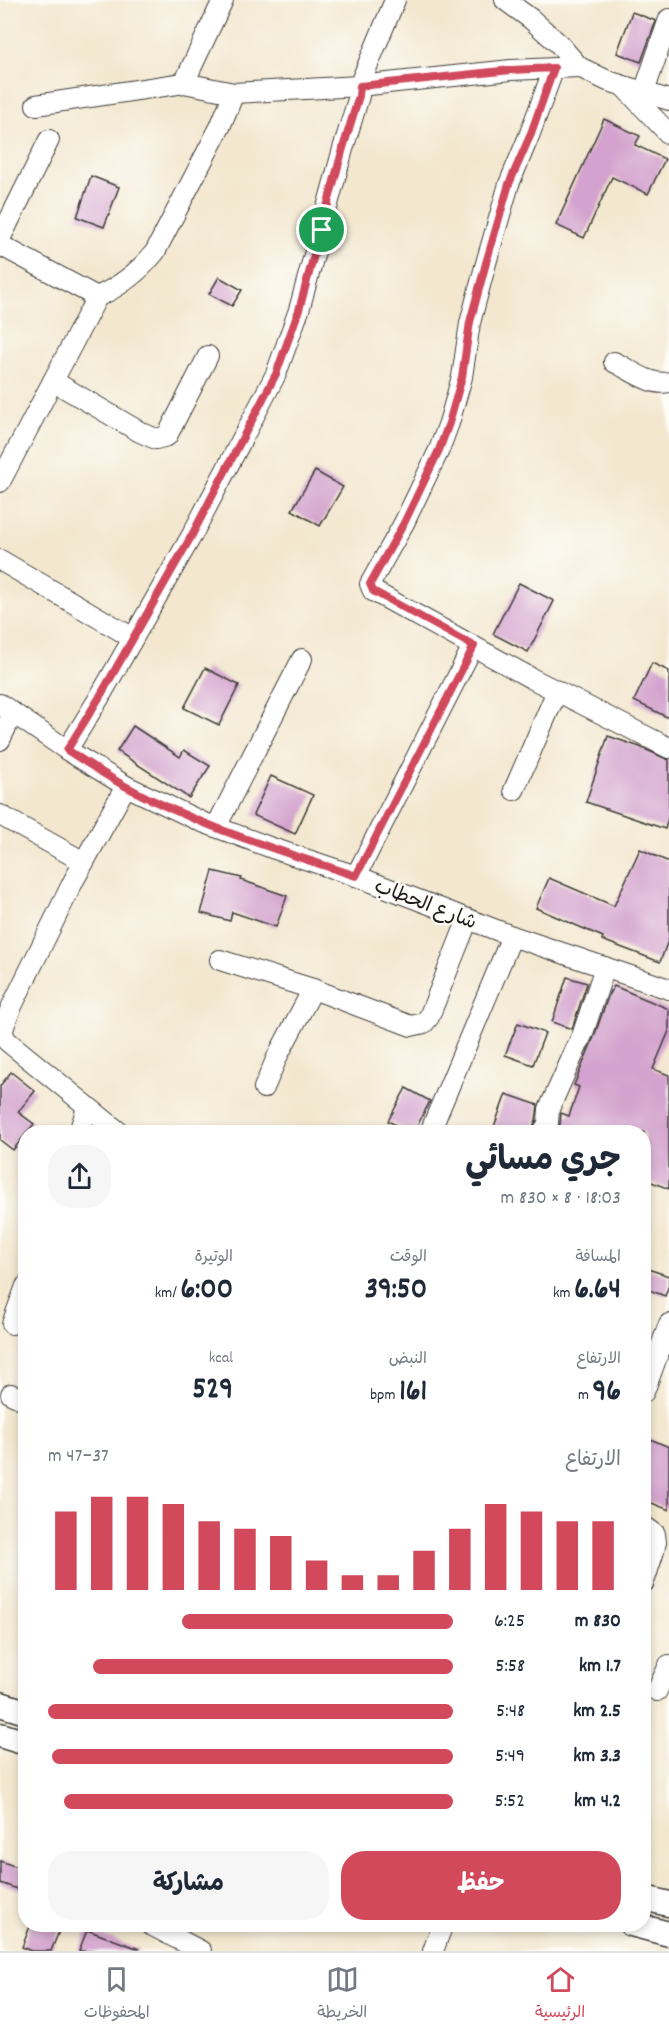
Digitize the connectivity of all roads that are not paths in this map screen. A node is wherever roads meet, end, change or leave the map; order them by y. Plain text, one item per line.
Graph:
1 (223, 0) edge
2 (395, 0) edge
3 (505, 0) edge
4 (669, 20) edge
5 (579, 67) junction
6 (554, 68) junction
7 (184, 82) junction
8 (360, 86) junction
9 (623, 86) junction
10 (644, 92) junction
11 (234, 93) junction
12 (669, 100) edge
13 (36, 105) dead end
14 (669, 134) edge
15 (49, 140) dead end
16 (0, 239) edge
17 (0, 245) edge
18 (97, 297) junction
19 (208, 356) dead end
20 (614, 362) dead end
21 (53, 381) junction
22 (669, 382) edge
23 (0, 482) edge
24 (0, 560) edge
25 (133, 638) junction
26 (474, 646) junction
27 (302, 658) dead end
28 (557, 691) junction
29 (7, 709) edge
30 (0, 740) edge
31 (669, 748) edge
32 (67, 750) junction
33 (126, 786) junction
34 (514, 790) dead end
35 (0, 815) edge
36 (216, 827) junction
37 (84, 862) junction
38 (356, 876) junction
39 (468, 919) junction
40 (512, 936) junction
41 (220, 960) dead end
42 (605, 967) junction
43 (668, 986) edge
44 (313, 989) junction
45 (5, 1007) edge
46 (2, 1039) edge
47 (264, 1088) dead end
48 (87, 1108) junction
49 (81, 1125) edge
50 (110, 1125) edge
51 (433, 1125) edge
52 (547, 1125) edge
53 (18, 1308) edge
54 (12, 1324) dead end
55 (669, 1324) edge
56 (651, 1373) edge
57 (651, 1531) edge
58 (651, 1559) edge
59 (669, 1665) edge
60 (657, 1691) edge
61 (0, 1704) edge
62 (18, 1710) edge
63 (0, 1735) edge
64 (18, 1741) edge
65 (651, 1900) edge
66 (669, 1904) edge
67 (651, 1929) edge
68 (164, 1932) edge
69 (440, 1932) edge
70 (669, 1934) edge
71 (201, 1951) edge
72 (433, 1951) edge

1 - 7 street
2 - 8 street
3 - 5 street
4 - 10 street
5 - 6 street
5 - 9 street
6 - 8 street
6 - 26 street
7 - 11 street
7 - 13 street
8 - 11 street
8 - 25 street
9 - 10 street
9 - 14 street
10 - 12 street
11 - 18 street
15 - 16 street
17 - 18 street
18 - 21 street
19 - 21 street
20 - 22 street
21 - 23 street
24 - 25 street
25 - 32 street
26 - 28 street
26 - 38 street
27 - 36 street
28 - 31 street
28 - 34 street
29 - 30 street
29 - 32 street, شارع الحطاب
32 - 33 street, شارع الحطاب
33 - 36 street, شارع الحطاب
33 - 37 street
35 - 37 street
36 - 38 street, شارع الحطاب
37 - 45 street
38 - 39 street, شارع الحطاب
39 - 40 street, شارع الحطاب
39 - 44 street
40 - 42 street, شارع الحطاب
40 - 51 street
41 - 44 street
42 - 43 street, شارع الحطاب
42 - 52 street
44 - 47 street
45 - 46 street
46 - 48 street
48 - 49 street
48 - 50 street
53 - 54 street
55 - 56 street
57 - 58 street
59 - 60 street
61 - 62 main road
63 - 64 main road
65 - 66 main road
67 - 70 main road
68 - 71 street
69 - 72 street

